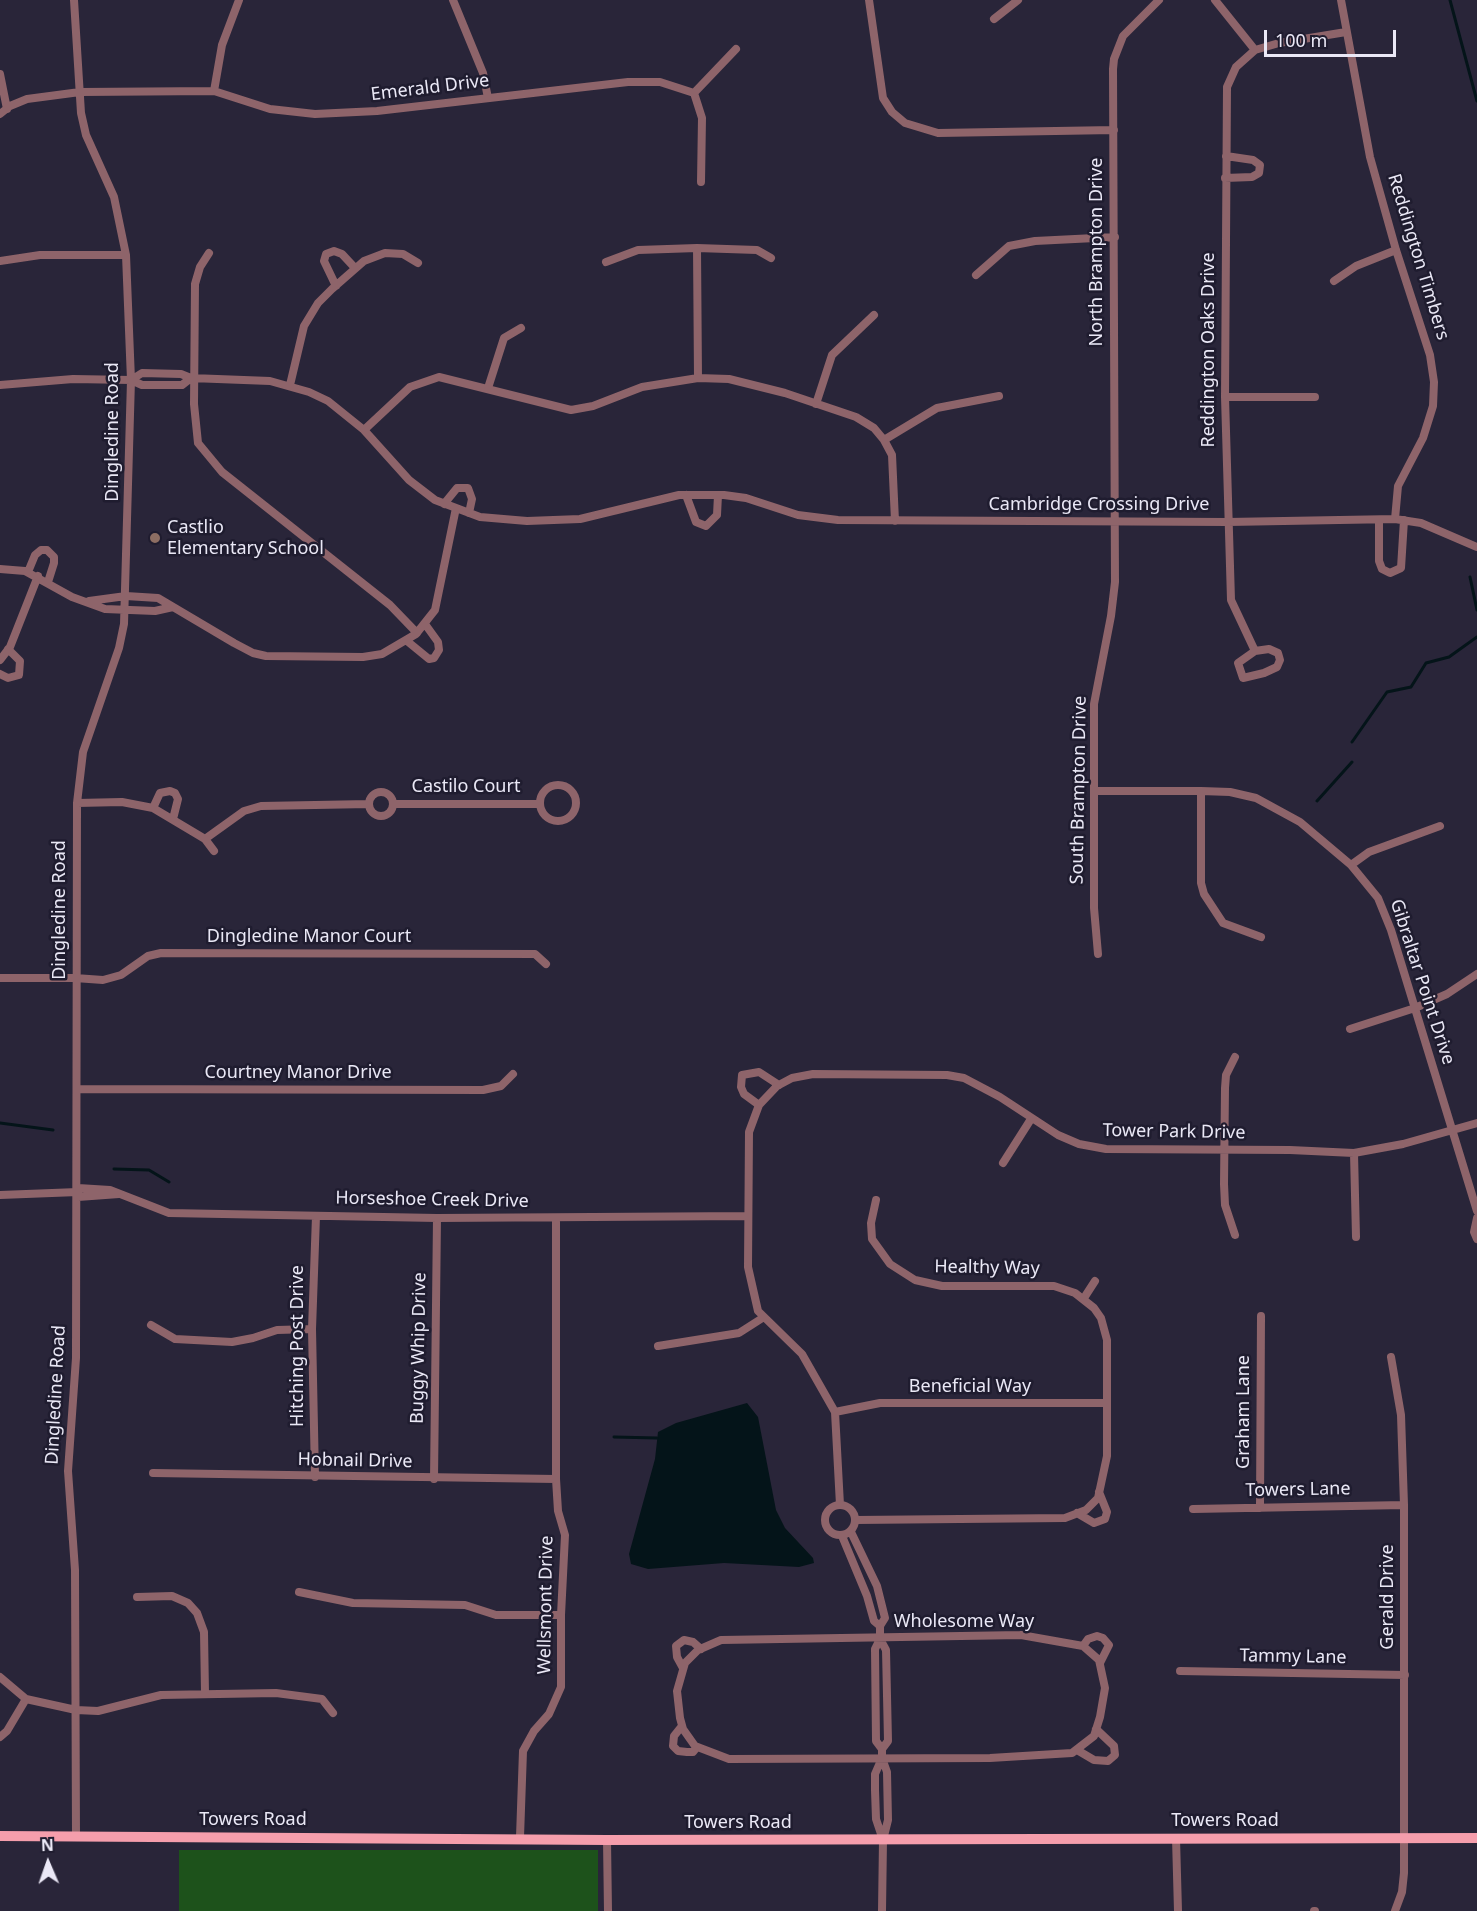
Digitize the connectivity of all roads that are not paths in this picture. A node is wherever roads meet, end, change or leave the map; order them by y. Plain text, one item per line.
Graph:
1 (74, 0) edge
2 (239, 0) edge
3 (453, 0) edge
4 (869, 0) edge
5 (1018, 0) edge
6 (1160, 0) edge
7 (1215, 0) edge
8 (1341, 0) edge
9 (994, 20) dead end
10 (1346, 32) junction
11 (736, 49) dead end
12 (1255, 50) junction
13 (0, 74) edge
14 (214, 91) junction
15 (80, 92) junction
16 (694, 93) junction
17 (488, 98) junction
18 (3, 112) edge
19 (1114, 130) junction
20 (1226, 156) junction
21 (1225, 178) junction
22 (701, 182) dead end
23 (1115, 237) junction
24 (697, 248) junction
25 (1396, 250) junction
26 (209, 253) dead end
27 (126, 255) junction
28 (771, 258) dead end
29 (0, 261) edge
30 (606, 262) dead end
31 (418, 263) dead end
32 (356, 268) junction
33 (976, 275) dead end
34 (1334, 281) dead end
35 (336, 286) junction
36 (874, 315) dead end
37 (521, 328) dead end
38 (193, 378) junction
39 (698, 378) junction
40 (131, 380) junction
41 (0, 385) edge
42 (290, 385) junction
43 (488, 388) junction
44 (999, 396) dead end
45 (1225, 397) junction
46 (1315, 397) dead end
47 (816, 404) junction
48 (364, 430) junction
49 (885, 440) junction
50 (686, 495) junction
51 (718, 495) junction
52 (444, 504) junction
53 (456, 508) junction
54 (469, 513) junction
55 (895, 520) junction
56 (1379, 520) junction
57 (1399, 520) junction
58 (1113, 521) junction
59 (1228, 522) junction
60 (1477, 547) edge
61 (0, 569) edge
62 (28, 572) junction
63 (38, 576) junction
64 (48, 582) junction
65 (126, 596) junction
66 (88, 601) junction
67 (173, 607) junction
68 (126, 610) junction
69 (425, 624) junction
70 (417, 633) junction
71 (407, 641) junction
72 (8, 649) junction
73 (1255, 651) junction
74 (0, 660) edge
75 (0, 674) edge
76 (1095, 791) junction
77 (1201, 791) junction
78 (77, 803) junction
79 (369, 804) junction
80 (393, 804) junction
81 (540, 804) junction
82 (153, 808) junction
83 (173, 819) junction
84 (1440, 826) dead end
85 (205, 839) junction
86 (214, 851) dead end
87 (1351, 865) junction
88 (1261, 937) dead end
89 (1098, 954) dead end
90 (546, 964) dead end
91 (1477, 974) edge
92 (0, 978) edge
93 (75, 978) junction
94 (1415, 1008) junction
95 (1350, 1029) dead end
96 (1235, 1057) dead end
97 (513, 1074) dead end
98 (779, 1085) junction
99 (78, 1089) junction
100 (759, 1105) junction
101 (1031, 1119) junction
102 (1477, 1123) edge
103 (1451, 1130) junction
104 (1225, 1149) junction
105 (1354, 1153) junction
106 (1003, 1163) dead end
107 (78, 1192) junction
108 (0, 1195) edge
109 (876, 1200) dead end
110 (1477, 1211) edge
111 (316, 1216) junction
112 (748, 1216) junction
113 (437, 1218) junction
114 (556, 1218) junction
115 (1477, 1218) edge
116 (1235, 1235) dead end
117 (1356, 1237) dead end
118 (1477, 1239) edge
119 (1095, 1281) dead end
120 (1084, 1298) junction
121 (1261, 1316) dead end
122 (764, 1317) junction
123 (151, 1325) dead end
124 (312, 1329) junction
125 (658, 1346) dead end
126 (1391, 1356) dead end
127 (1106, 1403) junction
128 (835, 1412) junction
129 (153, 1473) dead end
130 (315, 1477) junction
131 (434, 1479) junction
132 (556, 1479) junction
133 (1099, 1492) junction
134 (840, 1505) junction
135 (1404, 1505) junction
136 (1260, 1508) junction
137 (1193, 1509) dead end
138 (1077, 1514) junction
139 (855, 1520) junction
140 (851, 1532) junction
141 (842, 1536) junction
142 (299, 1592) dead end
143 (137, 1597) dead end
144 (561, 1615) junction
145 (880, 1626) junction
146 (880, 1639) junction
147 (1083, 1646) junction
148 (701, 1648) junction
149 (1100, 1663) junction
150 (683, 1668) junction
151 (1180, 1671) dead end
152 (1405, 1675) junction
153 (0, 1677) edge
154 (206, 1693) junction
155 (26, 1700) junction
156 (76, 1710) junction
157 (333, 1713) dead end
158 (682, 1726) junction
159 (1096, 1729) junction
160 (0, 1737) edge
161 (697, 1747) junction
162 (1077, 1750) junction
163 (882, 1758) junction
164 (0, 1836) edge
165 (76, 1836) junction
166 (520, 1837) junction
167 (1176, 1838) junction
168 (1477, 1838) edge
169 (1404, 1839) junction
170 (607, 1840) junction
171 (883, 1840) junction
172 (608, 1911) edge
173 (882, 1911) edge
174 (1178, 1911) edge
175 (1395, 1911) edge

1 - 15 street, Dingledine Road
2 - 14 street
3 - 17 street
4 - 19 street
5 - 9 street
6 - 19 street, North Brampton Drive
7 - 12 street
8 - 10 street, Reddington Timbers
10 - 12 street
10 - 25 street, Reddington Timbers
11 - 16 street
12 - 20 street, Reddington Oaks Drive
13 - 18 street
14 - 15 street, Emerald Drive
14 - 17 street, Emerald Drive
15 - 18 street, Emerald Drive
15 - 27 street, Dingledine Road
16 - 17 street, Emerald Drive
16 - 22 street
19 - 23 street, North Brampton Drive
20 - 21 street, Reddington Oaks Drive
20 - 21 street
21 - 45 street, Reddington Oaks Drive
23 - 33 street
23 - 58 street, North Brampton Drive
24 - 28 street
24 - 30 street
24 - 39 street
25 - 34 street
25 - 57 street, Reddington Timbers
26 - 38 street
27 - 29 street
27 - 40 street, Dingledine Road
31 - 32 street
32 - 35 street
32 - 35 street
35 - 42 street
36 - 47 street
37 - 43 street
38 - 40 street, Cambridge Crossing Drive
38 - 42 street, Cambridge Crossing Drive
38 - 70 street
39 - 43 street
39 - 47 street
40 - 41 street, Cambridge Crossing Drive
40 - 65 street, Dingledine Road
42 - 48 street, Cambridge Crossing Drive
43 - 48 street
44 - 49 street
45 - 46 street
45 - 59 street, Reddington Oaks Drive
47 - 49 street
48 - 52 street, Cambridge Crossing Drive
49 - 55 street
50 - 51 street, Cambridge Crossing Drive
50 - 51 street
50 - 54 street, Cambridge Crossing Drive
51 - 55 street, Cambridge Crossing Drive
52 - 53 street, Cambridge Crossing Drive
52 - 54 street
53 - 54 street, Cambridge Crossing Drive
53 - 69 street
55 - 58 street, Cambridge Crossing Drive
56 - 57 street, Cambridge Crossing Drive
56 - 57 street, Reddington Timbers
56 - 59 street, Cambridge Crossing Drive
57 - 60 street, Cambridge Crossing Drive
58 - 59 street, Cambridge Crossing Drive
58 - 76 street, South Brampton Drive
59 - 73 street, Reddington Oaks Drive
61 - 62 street
62 - 63 street
62 - 64 street
63 - 64 street
63 - 72 street
64 - 66 street
65 - 66 street
65 - 67 street
65 - 68 street, Dingledine Road
66 - 68 street
67 - 68 street
67 - 71 street
68 - 78 street, Dingledine Road
69 - 70 street
69 - 71 street
70 - 71 street
72 - 74 street
72 - 75 street
73 - 73 street
76 - 77 street, Gibraltar Point Drive
76 - 89 street, South Brampton Drive
77 - 87 street, Gibraltar Point Drive
77 - 88 street
78 - 82 street
78 - 93 street, Dingledine Road
79 - 80 street, Castilo Court
79 - 80 street, Castilo Court
79 - 85 street, Castilo Court
80 - 81 street, Castilo Court
81 - 81 street, Castilo Court
82 - 83 street
82 - 83 street
83 - 85 street
84 - 87 street
85 - 86 street
87 - 94 street, Gibraltar Point Drive
90 - 93 street, Dingledine Manor Court
91 - 94 street
92 - 93 street, Dingledine Manor Court
93 - 99 street, Dingledine Road
94 - 95 street
94 - 103 street, Gibraltar Point Drive
96 - 104 street
97 - 99 street, Courtney Manor Drive
98 - 100 street, Tower Park Drive
98 - 100 street
98 - 101 street, Tower Park Drive
99 - 107 street, Dingledine Road
100 - 112 street, Tower Park Drive
101 - 104 street, Tower Park Drive
101 - 106 street
102 - 103 street, Tower Park Drive
103 - 105 street, Tower Park Drive
103 - 110 street, Gibraltar Point Drive
104 - 105 street, Tower Park Drive
104 - 116 street
105 - 117 street
107 - 108 street, Horseshoe Creek Drive
107 - 111 street, Horseshoe Creek Drive
107 - 156 street, Dingledine Road
109 - 120 street, Healthy Way
111 - 113 street, Horseshoe Creek Drive
111 - 124 street, Hitching Post Drive
112 - 114 street, Horseshoe Creek Drive
112 - 122 street, Tower Park Drive
113 - 114 street, Horseshoe Creek Drive
113 - 131 street, Buggy Whip Drive
114 - 132 street, Wellsmont Drive
115 - 118 street
119 - 120 street
120 - 127 street, Healthy Way
121 - 136 street, Graham Lane
122 - 125 street
122 - 128 street, Tower Park Drive
123 - 124 street
124 - 130 street, Hitching Post Drive
126 - 135 street, Gerald Drive
127 - 128 street, Beneficial Way
127 - 133 street, Healthy Way
128 - 134 street, Tower Park Drive
129 - 130 street, Hobnail Drive
130 - 131 street, Hobnail Drive
131 - 132 street, Hobnail Drive
132 - 144 street, Wellsmont Drive
133 - 138 street
133 - 138 street, Healthy Way
134 - 139 street
134 - 141 street
135 - 136 street, Towers Lane
135 - 152 street, Gerald Drive
136 - 137 street, Towers Lane
138 - 139 street, Healthy Way
139 - 140 street
140 - 141 street
140 - 145 street
141 - 145 street
142 - 144 street
143 - 154 street
144 - 166 street, Wellsmont Drive
145 - 146 street
146 - 147 street, Wholesome Way
146 - 148 street, Wholesome Way
146 - 163 street
147 - 149 street
147 - 149 street, Wholesome Way
148 - 150 street
148 - 150 street
149 - 159 street, Wholesome Way
150 - 158 street
151 - 152 street, Tammy Lane
152 - 169 street, Gerald Drive
153 - 155 street
154 - 156 street
154 - 157 street
155 - 156 street
155 - 160 street
156 - 165 street, Dingledine Road
158 - 161 street
158 - 161 street
159 - 162 street, Wholesome Way
159 - 162 street
161 - 163 street
162 - 163 street
163 - 171 street
164 - 165 main road, Towers Road
165 - 166 main road, Towers Road
166 - 170 main road, Towers Road
167 - 169 main road, Towers Road
167 - 171 main road, Towers Road
167 - 174 street
168 - 169 main road, Towers Road
169 - 175 street, Gerald Drive
170 - 171 main road, Towers Road
170 - 172 street
171 - 173 street

